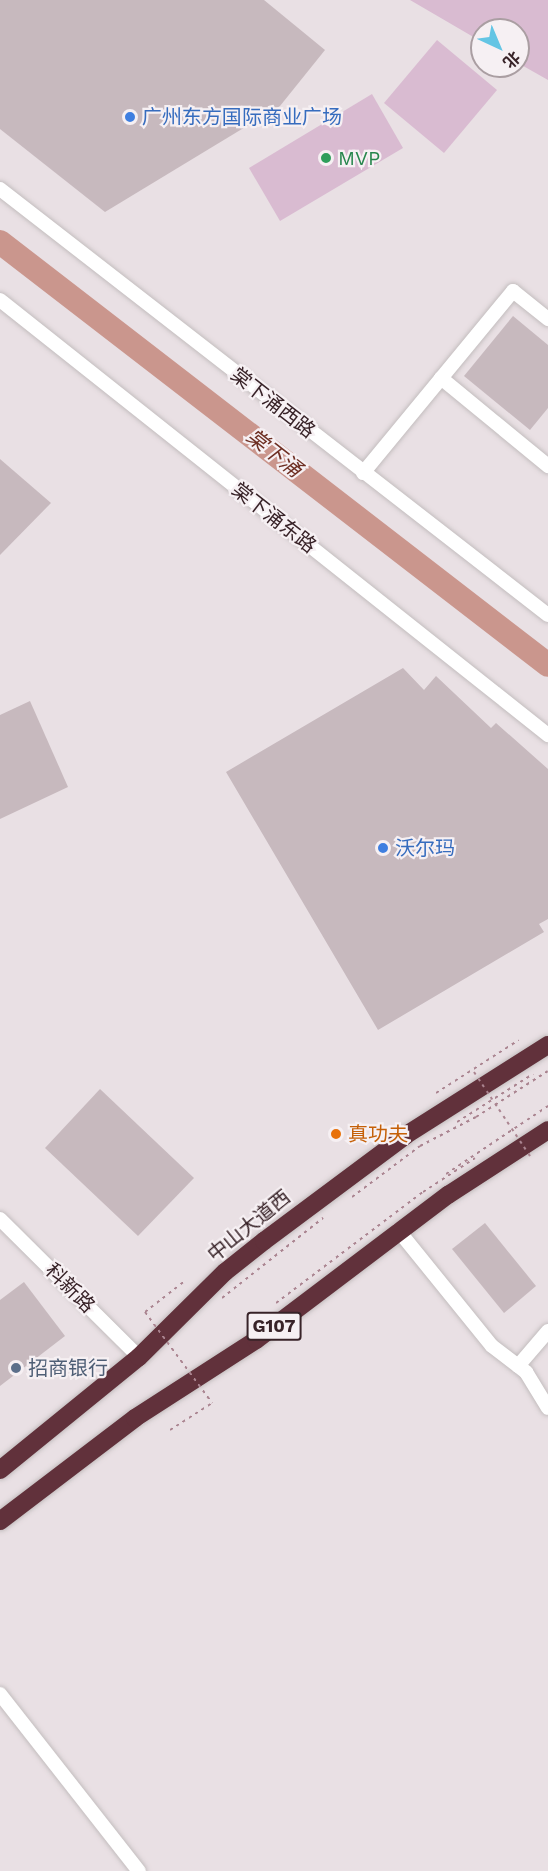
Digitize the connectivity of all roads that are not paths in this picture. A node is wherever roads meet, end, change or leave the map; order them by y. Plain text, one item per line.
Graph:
1 (0, 189) edge
2 (0, 300) edge
3 (548, 319) edge
4 (441, 378) junction
5 (548, 466) edge
6 (363, 473) junction
7 (548, 615) edge
8 (548, 735) edge
9 (548, 1045) edge
10 (548, 1130) edge
11 (0, 1219) edge
12 (399, 1230) junction
13 (548, 1331) edge
14 (139, 1357) junction
15 (518, 1366) junction
16 (548, 1408) edge
17 (0, 1470) edge
18 (0, 1521) edge
19 (0, 1694) edge
20 (139, 1871) edge

1 - 6 street, 棠下涌西路
2 - 8 street, 棠下涌东路
3 - 4 street
4 - 5 street
4 - 6 street
6 - 7 street, 棠下涌西路
9 - 14 highway, 中山大道西
10 - 12 highway, G107
11 - 14 street, 科新路
12 - 15 street
12 - 18 highway, G107
13 - 15 street
14 - 17 highway, 中山大道西
15 - 16 street
19 - 20 street

